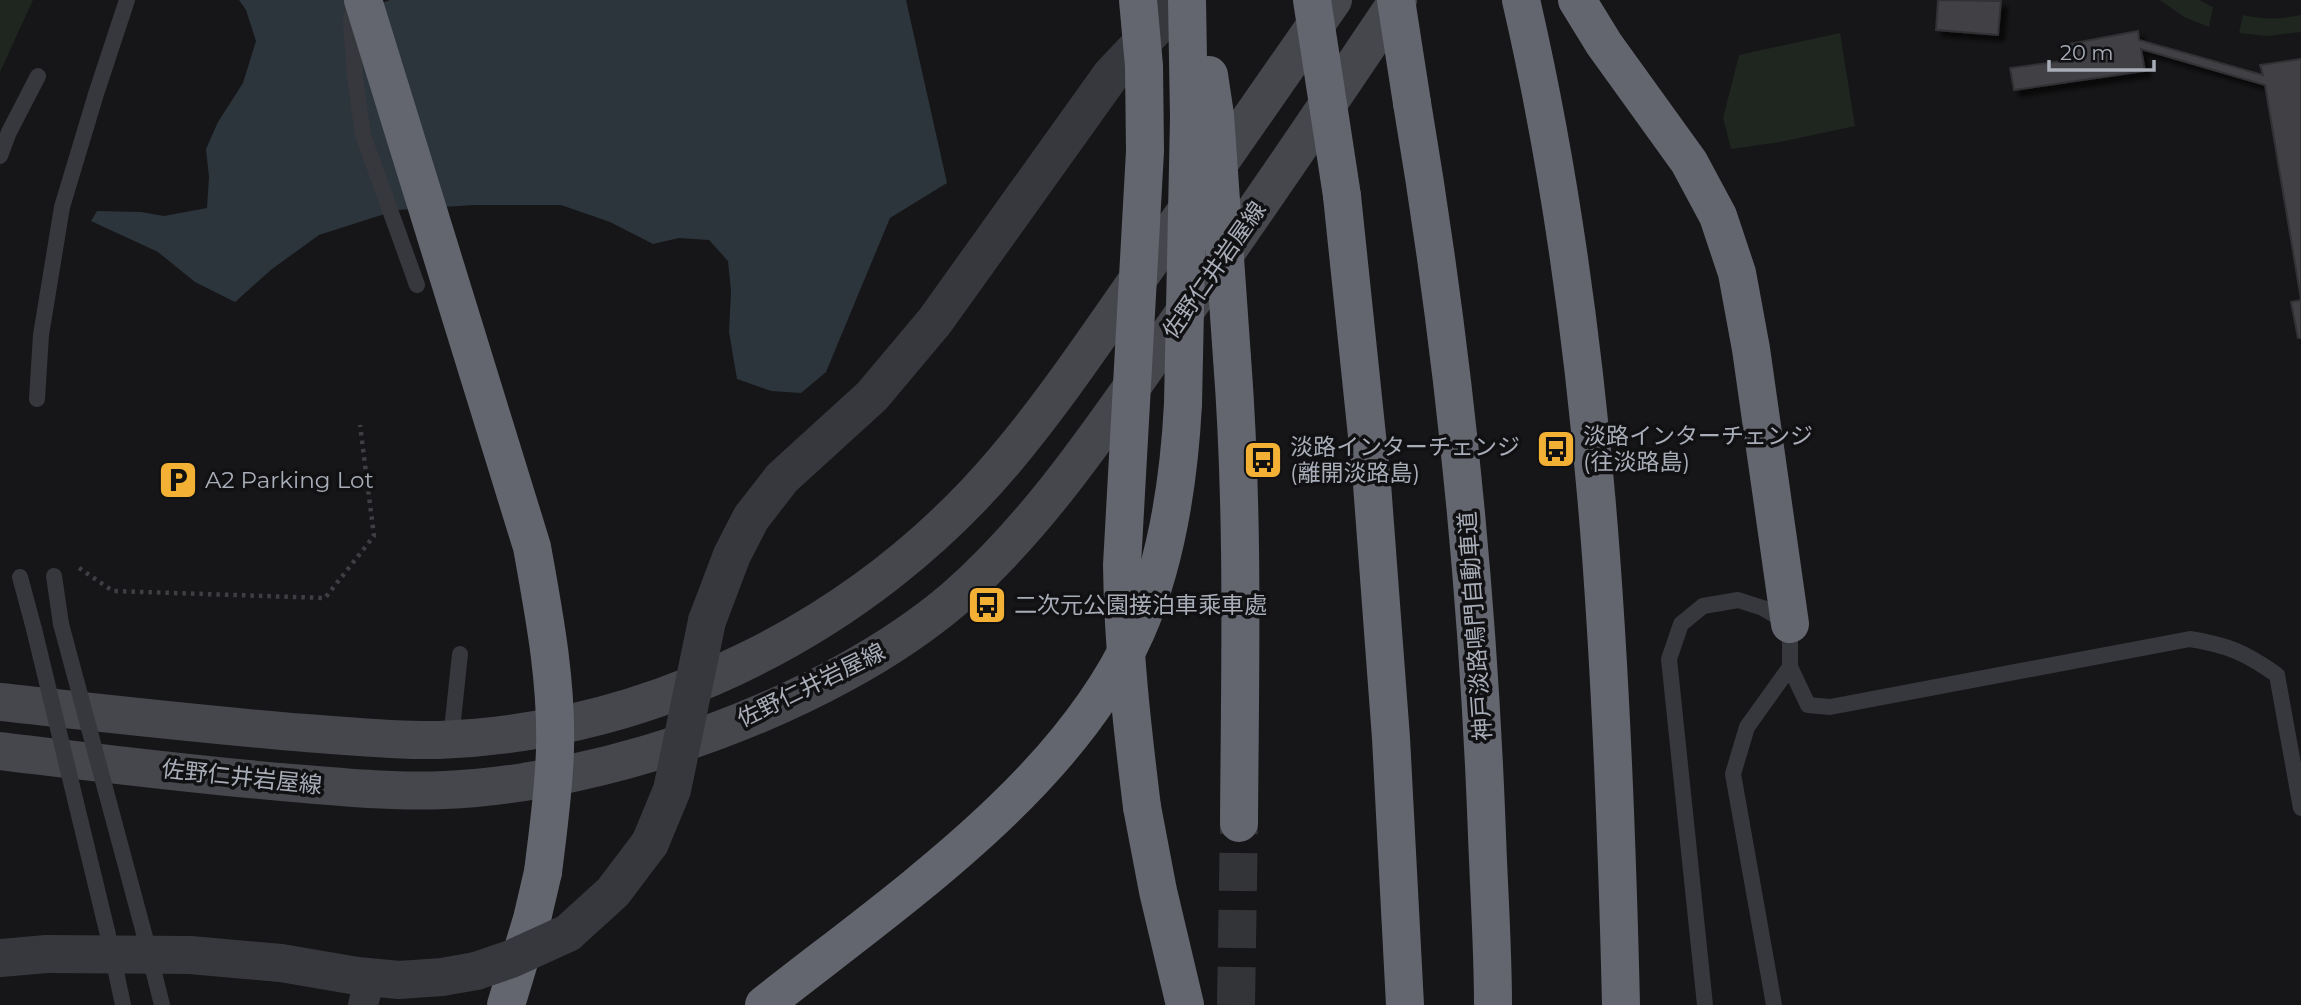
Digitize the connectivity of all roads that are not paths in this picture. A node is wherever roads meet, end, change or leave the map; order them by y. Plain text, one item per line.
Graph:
1 (128, 0) edge
2 (355, 0) edge
3 (363, 0) edge
4 (1138, 0) edge
5 (1184, 0) edge
6 (1197, 0) edge
7 (1312, 0) edge
8 (1334, 0) edge
9 (1397, 0) edge
10 (1521, 0) edge
11 (1577, 0) edge
12 (38, 76) dead end
13 (0, 156) edge
14 (417, 285) dead end
15 (37, 399) dead end
16 (54, 576) dead end
17 (20, 577) dead end
18 (1790, 624) junction
19 (460, 654) dead end
20 (1790, 667) junction
21 (0, 702) edge
22 (451, 739) junction
23 (0, 751) edge
24 (2301, 808) edge
25 (1239, 823) tunnel mouth
26 (0, 958) edge
27 (367, 991) edge
28 (123, 1005) edge
29 (162, 1005) edge
30 (506, 1005) edge
31 (764, 1005) edge
32 (1185, 1005) edge
33 (1405, 1005) edge
34 (1493, 1005) edge
35 (1620, 1005) edge
36 (1705, 1005) edge
37 (1774, 1005) edge

1 - 15 lane
2 - 14 lane
3 - 30 highway, bridge
4 - 32 highway, bridge
5 - 27 street, bridge
5 - 31 highway, bridge
6 - 25 highway, bridge
7 - 33 highway, bridge
8 - 22 main road
9 - 23 main road, 佐野仁井岩屋線
9 - 34 highway, 神戸淡路鳴門自動車道, bridge
10 - 35 highway
11 - 18 highway
12 - 13 lane
16 - 29 lane, bridge
17 - 28 lane, bridge
18 - 20 lane
18 - 36 lane
19 - 22 lane
20 - 24 lane
20 - 37 lane
21 - 22 main road
26 - 27 street, bridge

